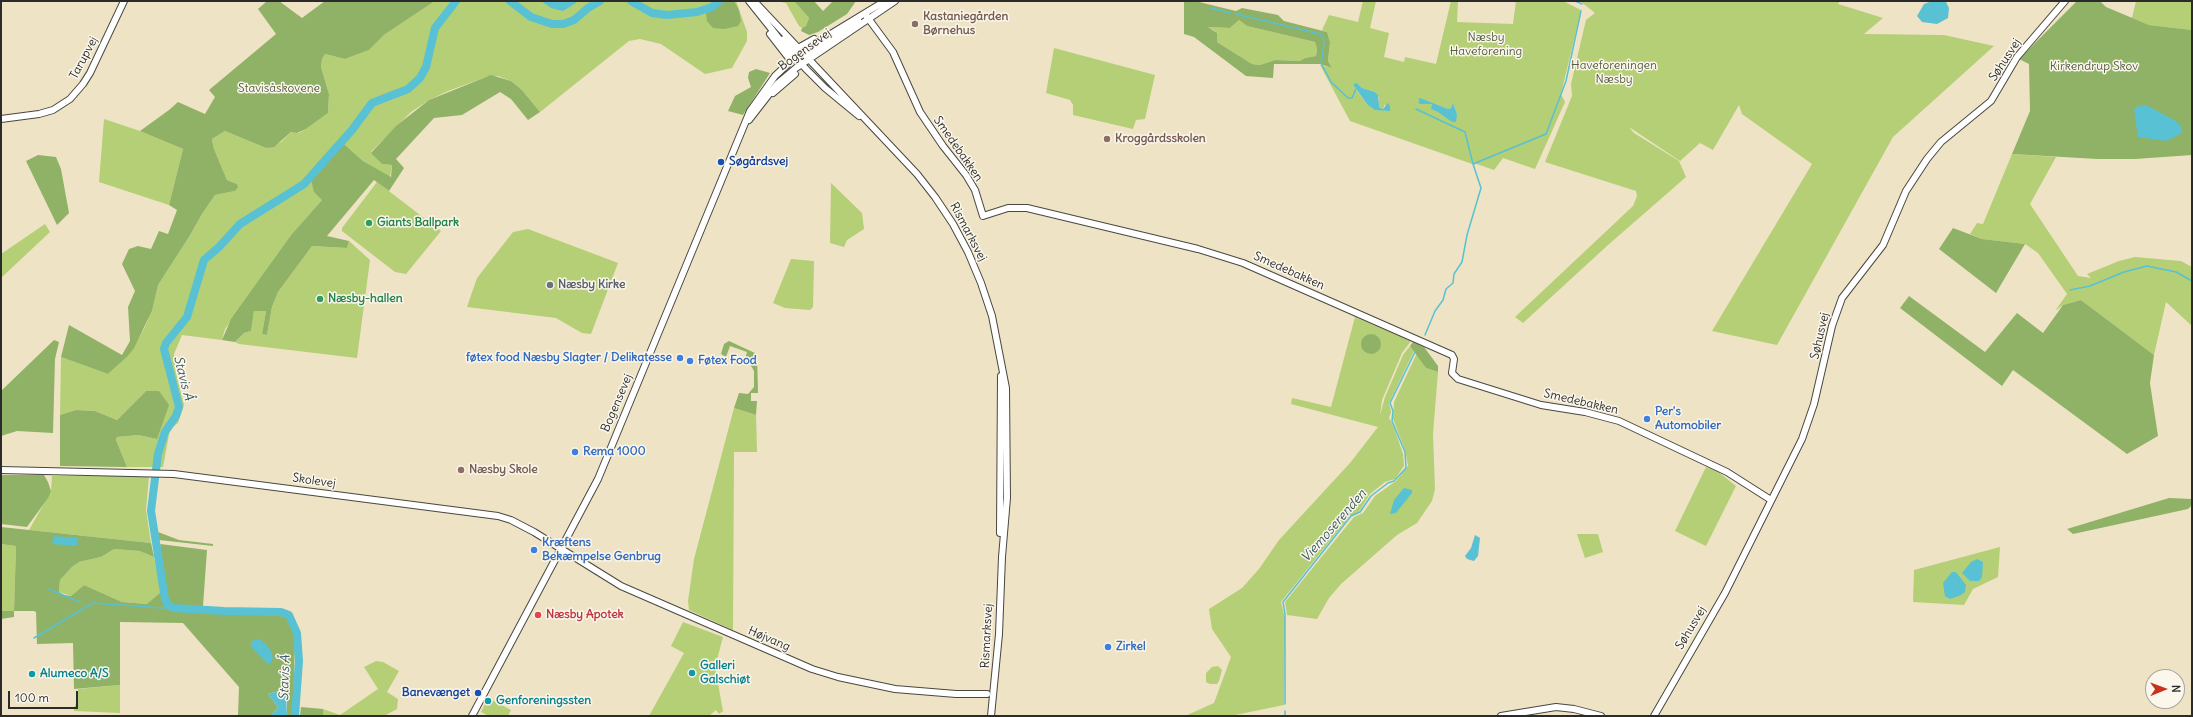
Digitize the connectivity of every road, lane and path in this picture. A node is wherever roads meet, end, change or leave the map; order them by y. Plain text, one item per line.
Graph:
1 (124, 1) edge
2 (749, 1) edge
3 (754, 1) edge
4 (885, 1) edge
5 (895, 1) edge
6 (2065, 1) edge
7 (867, 17) junction
8 (816, 53) junction
9 (801, 58) junction
10 (758, 106) junction
11 (858, 110) junction
12 (1, 119) edge
13 (874, 128) junction
14 (741, 131) junction
15 (1, 470) edge
16 (1771, 500) junction
17 (562, 548) junction
18 (987, 694) dead end
19 (472, 716) edge
20 (991, 716) edge
21 (1501, 716) edge
22 (1600, 716) edge
23 (1654, 716) edge

1 - 12 street, Tarupvej
2 - 9 street
2 - 9 street
3 - 9 street, Rismarksvej
4 - 7 street, Bogensevej
5 - 7 street, Bogensevej
6 - 16 street, Søhusvej
7 - 8 street, Bogensevej
7 - 9 street
7 - 9 street, Bogensevej
7 - 16 street, Smedebakken
8 - 9 street, Bogensevej
8 - 11 street
9 - 10 street
9 - 10 street
9 - 11 street, Rismarksvej
9 - 13 street, Rismarksvej
9 - 14 street, Bogensevej
10 - 14 street, Bogensevej
11 - 13 street, Rismarksvej
13 - 20 street, Rismarksvej
14 - 17 street, Bogensevej
15 - 17 street, Skolevej
16 - 23 street, Søhusvej
17 - 18 street, Højvang
17 - 19 street, Bogensevej
21 - 22 street

